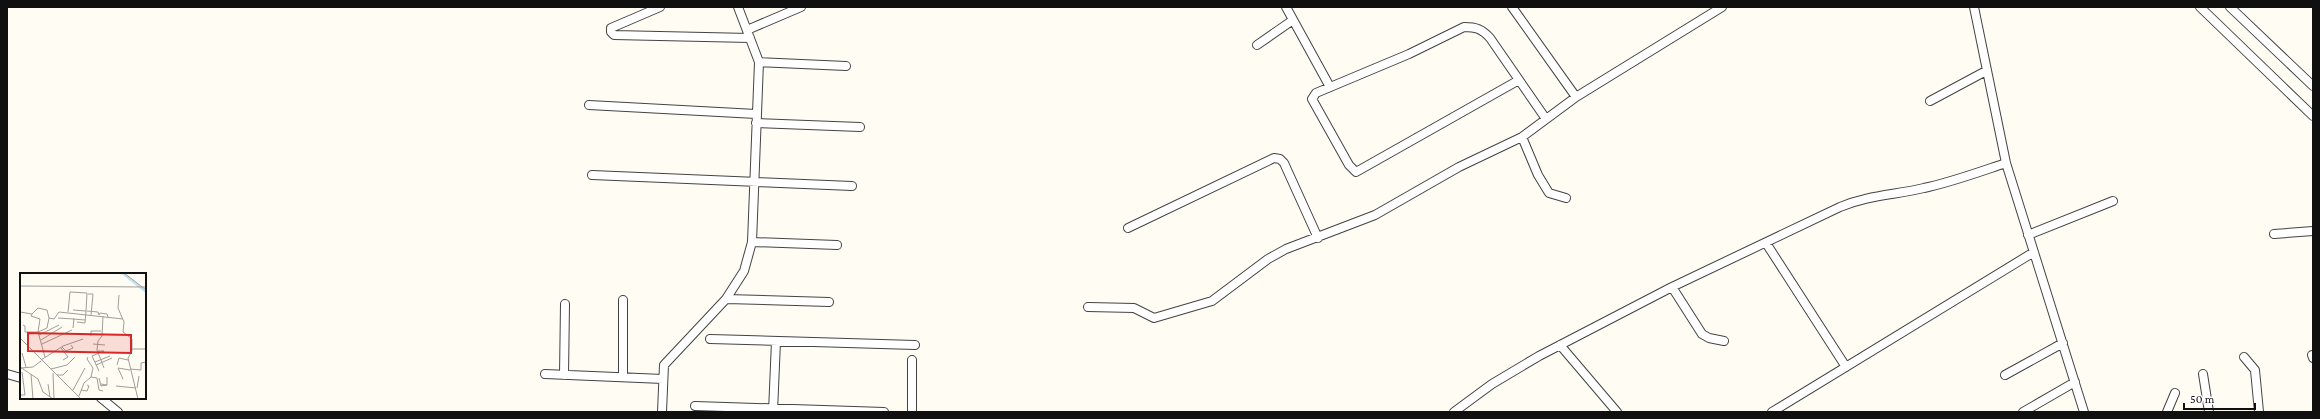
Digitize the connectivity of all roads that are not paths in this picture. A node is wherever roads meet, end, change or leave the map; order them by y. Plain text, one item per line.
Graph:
1 (660, 7) edge
2 (738, 7) edge
3 (801, 7) edge
4 (1286, 7) edge
5 (1512, 7) edge
6 (1722, 7) edge
7 (1974, 7) edge
8 (2200, 7) edge
9 (2230, 7) edge
10 (1293, 20) junction
11 (747, 30) junction
12 (750, 38) junction
13 (1257, 45) dead end
14 (759, 62) junction
15 (846, 66) dead end
16 (1986, 71) junction
17 (1519, 80) junction
18 (2313, 86) edge
19 (1330, 87) junction
20 (1576, 98) junction
21 (1930, 101) dead end
22 (589, 105) dead end
23 (756, 114) junction
24 (2313, 116) edge
25 (1546, 119) junction
26 (756, 123) junction
27 (860, 127) dead end
28 (1522, 137) junction
29 (2006, 163) junction
30 (592, 175) dead end
31 (754, 181) junction
32 (852, 186) dead end
33 (1566, 198) dead end
34 (2113, 201) dead end
35 (1128, 228) dead end
36 (2313, 231) edge
37 (2274, 234) dead end
38 (2028, 235) junction
39 (1318, 238) junction
40 (752, 242) junction
41 (1766, 243) junction
42 (837, 245) dead end
43 (2034, 252) junction
44 (1672, 287) junction
45 (726, 299) junction
46 (623, 300) dead end
47 (829, 302) dead end
48 (565, 304) dead end
49 (1088, 307) dead end
50 (710, 339) dead end
51 (776, 341) junction
52 (1724, 341) dead end
53 (2063, 343) junction
54 (915, 345) dead end
55 (1560, 345) junction
56 (2244, 357) dead end
57 (912, 360) dead end
58 (1846, 367) junction
59 (7, 374) edge
60 (545, 374) dead end
61 (2203, 374) dead end
62 (564, 375) junction
63 (2005, 375) dead end
64 (623, 377) junction
65 (20, 378) edge
66 (663, 379) junction
67 (2075, 382) junction
68 (2175, 393) dead end
69 (102, 399) edge
70 (695, 406) dead end
71 (773, 410) edge
72 (118, 412) edge
73 (662, 412) edge
74 (884, 412) edge
75 (912, 412) edge
76 (1454, 412) edge
77 (1617, 412) edge
78 (1772, 412) edge
79 (2023, 412) edge
80 (2084, 412) edge
81 (2167, 412) edge
82 (2209, 412) edge
83 (2259, 412) edge

1 - 12 street
2 - 11 street
3 - 11 street
4 - 10 street
5 - 20 street
6 - 20 street
7 - 16 street
8 - 24 street
9 - 18 street
10 - 13 street
10 - 19 street
11 - 12 street
12 - 14 street
14 - 15 street
14 - 23 street
16 - 21 street
16 - 29 street
17 - 19 street
17 - 19 street
17 - 25 street
20 - 25 street
22 - 23 street
23 - 26 street
25 - 28 street
26 - 27 street
26 - 31 street
28 - 33 street
28 - 39 street
29 - 38 street
29 - 41 street
30 - 31 street
31 - 32 street
31 - 40 street
34 - 38 street
35 - 39 street
36 - 37 street
38 - 43 street
39 - 49 street
40 - 42 street
40 - 45 street
41 - 44 street
41 - 58 street
43 - 53 street
43 - 58 street
44 - 52 street
44 - 55 street
45 - 47 street
45 - 66 street
46 - 64 street
48 - 62 street
50 - 51 street
51 - 54 street
51 - 71 street
53 - 63 street
53 - 67 street
55 - 76 street
55 - 77 street
56 - 83 street
57 - 75 street
58 - 78 street
59 - 65 street
60 - 62 street
61 - 82 street
62 - 64 street
64 - 66 street
66 - 73 street
67 - 79 street
67 - 80 street
68 - 81 street
69 - 72 street
70 - 71 street
71 - 74 street

